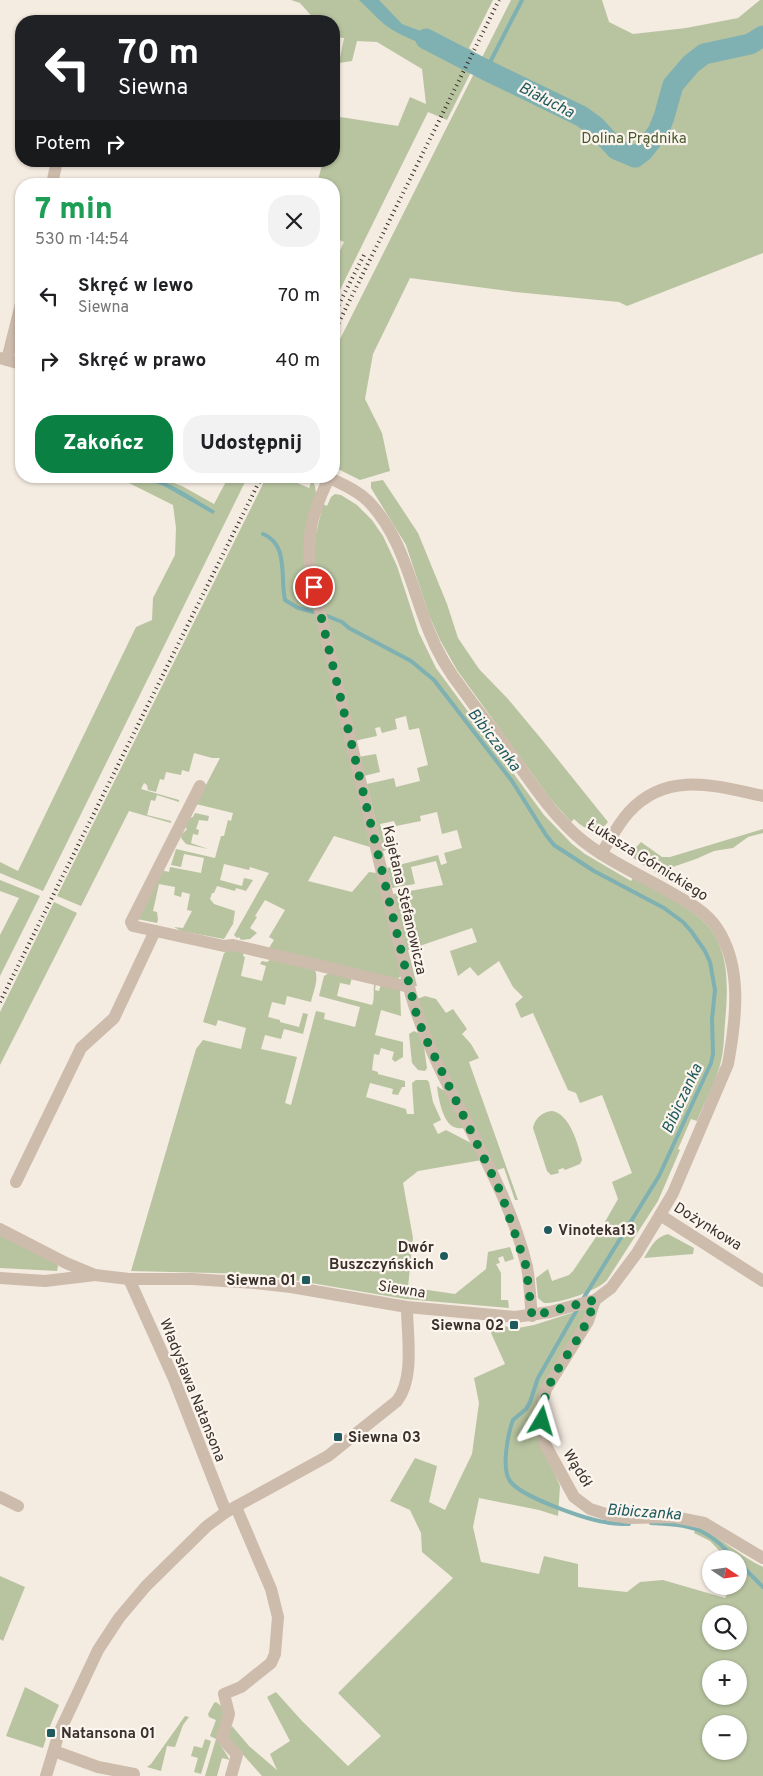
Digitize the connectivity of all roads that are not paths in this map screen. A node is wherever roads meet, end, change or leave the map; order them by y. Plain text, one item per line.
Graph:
1 (15, 322) edge
2 (3, 359) edge
3 (326, 483) edge
4 (340, 483) edge
5 (200, 786) dead end
6 (763, 796) edge
7 (601, 854) junction
8 (155, 931) junction
9 (409, 987) junction
10 (16, 1182) dead end
11 (660, 1215) junction
12 (0, 1229) edge
13 (95, 1275) junction
14 (0, 1278) edge
15 (129, 1280) junction
16 (763, 1281) edge
17 (591, 1301) junction
18 (407, 1307) junction
19 (532, 1316) junction
20 (0, 1497) edge
21 (18, 1506) dead end
22 (231, 1510) junction
23 (763, 1558) edge
24 (54, 1752) junction
25 (134, 1774) dead end
26 (46, 1776) edge
27 (231, 1776) edge

1 - 2 street
3 - 9 street, Kajetana Stefanowicza
4 - 7 street, Łukasza Górnickiego
5 - 8 street
6 - 7 street
7 - 11 street, Łukasza Górnickiego
8 - 9 street
8 - 10 street
9 - 19 street, Kajetana Stefanowicza
11 - 16 street, Dożynkowa
11 - 17 street, Siewna
12 - 13 street, Siewna
13 - 14 street, Siewna
13 - 15 street, Siewna
15 - 18 street, Siewna
15 - 22 street, Władysława Natansona
17 - 19 street, Siewna
17 - 23 street, Wądół
18 - 19 street, Siewna
18 - 22 street
20 - 21 street
22 - 24 street
22 - 27 street, Władysława Natansona
24 - 25 street
24 - 26 street

